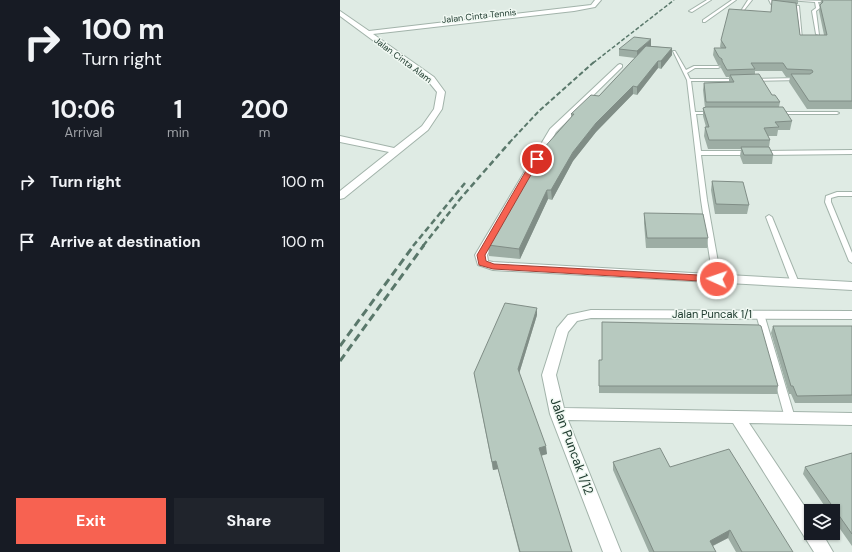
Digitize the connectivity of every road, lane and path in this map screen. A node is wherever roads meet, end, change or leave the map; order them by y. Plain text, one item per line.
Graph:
1 (709, 0) edge
2 (734, 0) edge
3 (750, 0) edge
4 (771, 0) edge
5 (789, 0) edge
6 (597, 2) edge
7 (816, 2) junction
8 (830, 2) edge
9 (691, 11) dead end
10 (340, 13) edge
11 (740, 13) edge
12 (704, 21) dead end
13 (365, 31) junction
14 (818, 34) edge
15 (801, 38) edge
16 (674, 52) dead end
17 (620, 66) dead end
18 (718, 66) edge
19 (685, 72) junction
20 (808, 79) edge
21 (689, 80) junction
22 (693, 113) junction
23 (716, 113) edge
24 (769, 113) edge
25 (837, 113) edge
26 (340, 138) edge
27 (395, 151) junction
28 (852, 152) edge
29 (698, 153) junction
30 (752, 153) edge
31 (760, 153) edge
32 (852, 194) edge
33 (340, 196) edge
34 (769, 217) dead end
35 (852, 261) edge
36 (717, 279) junction
37 (795, 283) junction
38 (852, 286) edge
39 (760, 314) junction
40 (852, 315) edge
41 (573, 318) joint
42 (558, 414) junction
43 (737, 417) junction
44 (790, 418) junction
45 (852, 419) edge
46 (804, 521) edge
47 (816, 540) edge
48 (612, 552) edge
49 (824, 552) edge

1 - 9 lane
2 - 12 lane
3 - 11 lane
4 - 15 lane
5 - 7 lane
6 - 13 street, Jalan Cinta Tennis
7 - 8 lane
7 - 14 lane
10 - 13 street, Jalan Cinta Alam
13 - 27 street, Jalan Cinta Alam
16 - 19 lane
17 - 36 street
18 - 19 lane
19 - 21 lane
20 - 21 lane
21 - 22 lane
22 - 23 lane
22 - 29 lane
24 - 25 lane
26 - 27 street
27 - 33 street, Jalan Cinta Alam
28 - 31 lane
29 - 30 lane
29 - 36 lane
32 - 35 lane
34 - 37 lane
36 - 37 street
37 - 38 street
39 - 40 street, Jalan Puncak 1/1
39 - 41 street, Jalan Puncak 1/1
39 - 44 lane
41 - 42 street, Jalan Puncak 1/12
42 - 43 street
42 - 48 street, Jalan Puncak 1/12
43 - 44 street
43 - 46 street
44 - 45 street
47 - 49 street

